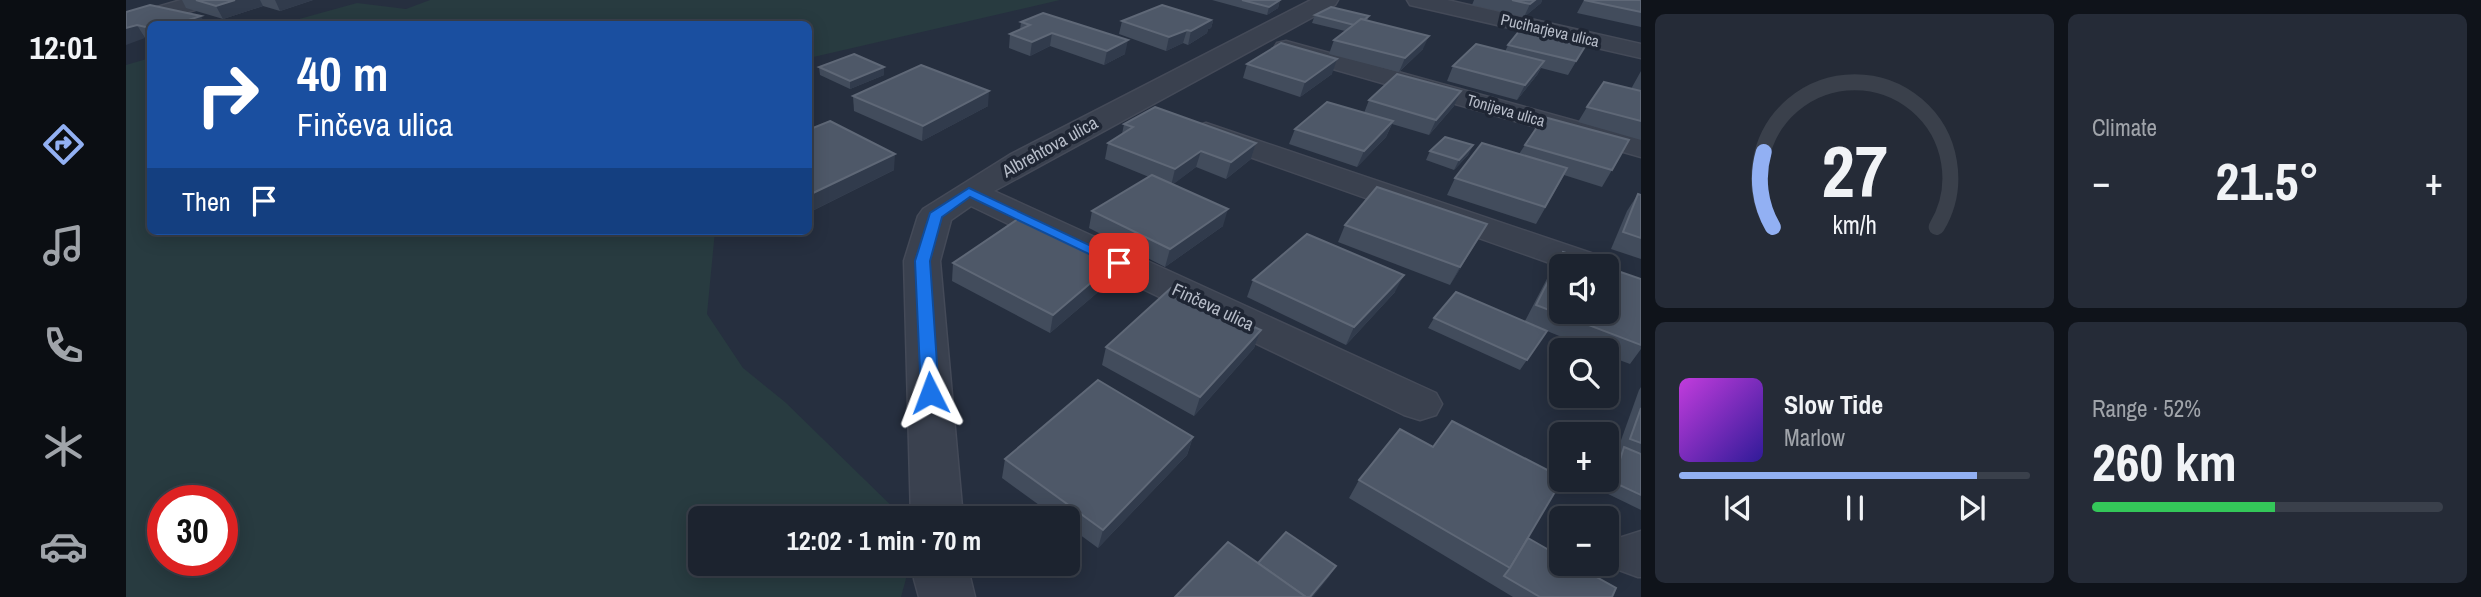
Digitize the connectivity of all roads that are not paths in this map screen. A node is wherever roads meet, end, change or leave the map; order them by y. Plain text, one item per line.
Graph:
1 (204, 0) edge
2 (1327, 0) edge
3 (1418, 0) edge
4 (126, 23) edge
5 (1250, 38) junction
6 (1641, 51) edge
7 (1128, 104) junction
8 (1641, 148) edge
9 (969, 192) junction
10 (1558, 254) edge
11 (1420, 404) dead end
12 (936, 506) edge
13 (941, 576) edge
14 (947, 597) edge

1 - 4 street
2 - 5 street, Albrehtova ulica
3 - 6 street, Puciharjeva ulica
5 - 7 street, Albrehtova ulica
5 - 8 street, Tonijeva ulica
7 - 9 street, Albrehtova ulica
7 - 10 street
9 - 11 street, Finčeva ulica
9 - 12 street, Albrehtova ulica
13 - 14 street

